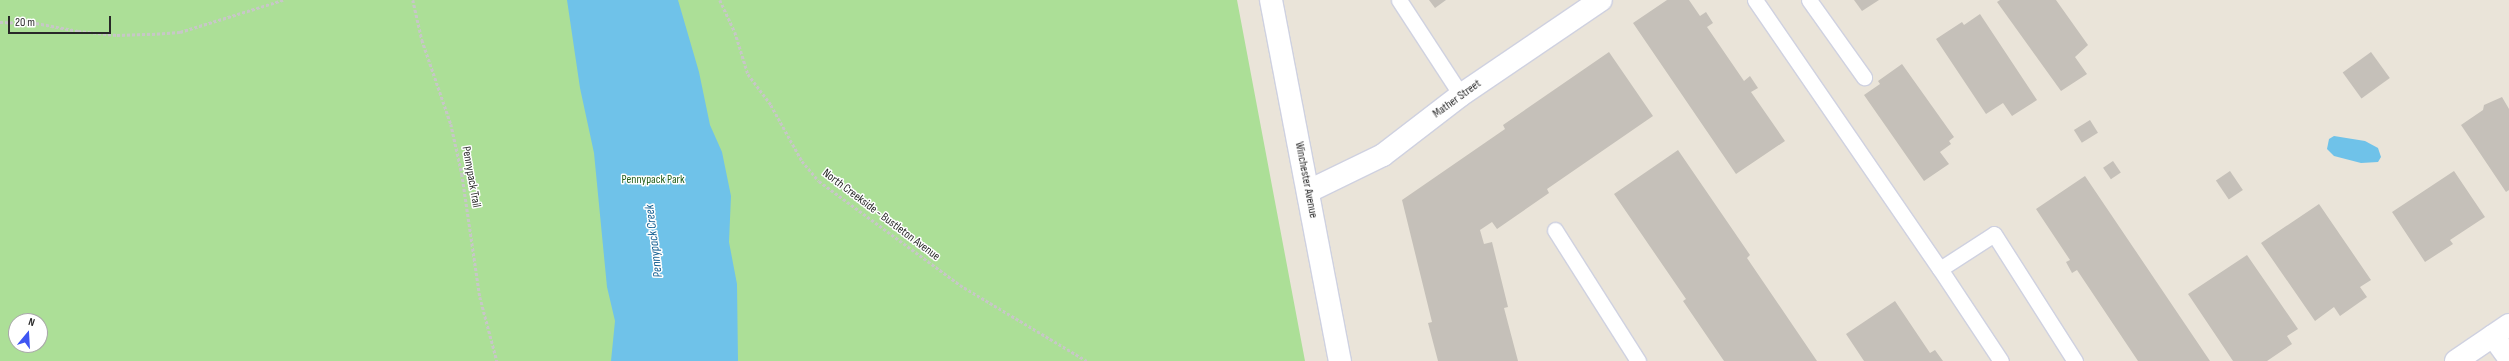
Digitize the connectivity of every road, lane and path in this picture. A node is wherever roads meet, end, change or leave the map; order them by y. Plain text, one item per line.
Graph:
1 (283, 0) edge
2 (413, 0) edge
3 (720, 0) edge
4 (1271, 0) edge
5 (1399, 0) edge
6 (1601, 0) edge
7 (1755, 0) edge
8 (1809, 0) edge
9 (0, 22) edge
10 (1864, 77) dead end
11 (1461, 95) junction
12 (1308, 191) junction
13 (1555, 230) dead end
14 (1940, 269) junction
15 (2501, 330) edge
16 (2509, 358) edge
17 (497, 361) edge
18 (1087, 361) edge
19 (1340, 361) edge
20 (1638, 361) edge
21 (2002, 361) edge
22 (2075, 361) edge
23 (2456, 361) edge

1 - 9 path
2 - 17 path, Pennypack Trail
3 - 18 path, North Creekside - Bustleton Avenue
4 - 12 street, Winchester Avenue
5 - 11 lane
6 - 11 street, Mather Street
7 - 14 lane
8 - 10 lane
11 - 12 street, Mather Street
12 - 19 street, Winchester Avenue
13 - 20 lane
14 - 21 lane
14 - 22 lane
15 - 16 street
15 - 23 street

